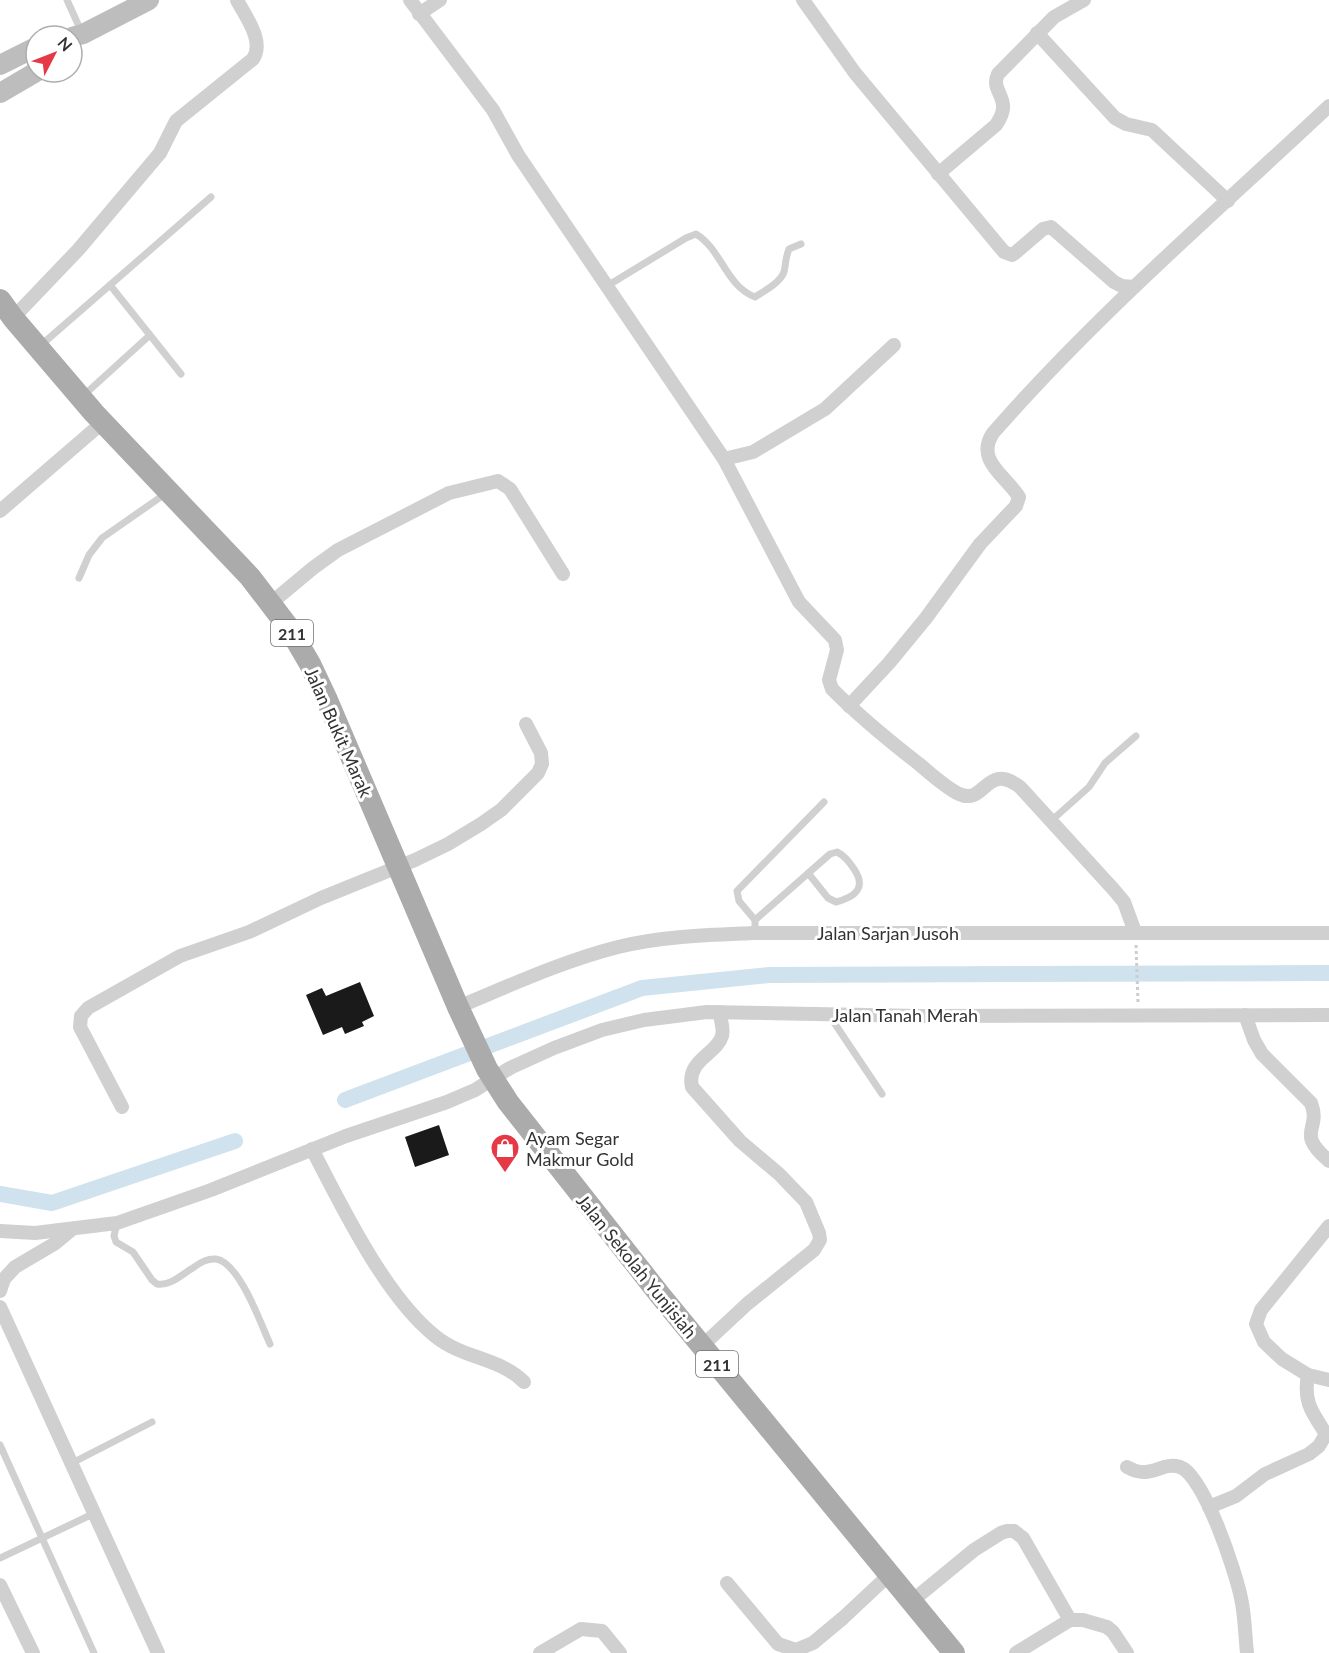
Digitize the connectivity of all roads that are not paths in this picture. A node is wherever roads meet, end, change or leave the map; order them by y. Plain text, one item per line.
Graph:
1 (67, 0) edge
2 (149, 0) edge
3 (237, 0) edge
4 (410, 0) edge
5 (440, 0) edge
6 (803, 0) edge
7 (1084, 0) edge
8 (419, 14) junction
9 (73, 24) edge
10 (1037, 33) junction
11 (84, 34) edge
12 (24, 53) edge
13 (0, 65) edge
14 (24, 79) edge
15 (0, 93) edge
16 (1329, 106) edge
17 (938, 174) junction
18 (211, 197) dead end
19 (1228, 201) junction
20 (801, 244) dead end
21 (110, 285) junction
22 (607, 286) junction
23 (1134, 287) junction
24 (4, 306) edge
25 (150, 335) junction
26 (894, 345) dead end
27 (38, 348) junction
28 (181, 374) dead end
29 (80, 398) junction
30 (102, 423) junction
31 (724, 459) junction
32 (168, 491) junction
33 (0, 511) edge
34 (563, 574) dead end
35 (79, 578) dead end
36 (271, 603) junction
37 (849, 706) junction
38 (526, 724) dead end
39 (1136, 736) dead end
40 (824, 802) dead end
41 (1051, 821) junction
42 (398, 867) junction
43 (808, 873) junction
44 (755, 927) junction
45 (1135, 932) junction
46 (1329, 933) edge
47 (461, 1012) junction
48 (719, 1012) junction
49 (829, 1015) junction
50 (1245, 1015) junction
51 (1329, 1015) edge
52 (490, 1074) junction
53 (882, 1094) dead end
54 (122, 1107) dead end
55 (312, 1149) junction
56 (1329, 1161) edge
57 (117, 1223) junction
58 (1329, 1226) edge
59 (71, 1230) junction
60 (0, 1231) edge
61 (0, 1291) edge
62 (0, 1307) edge
63 (270, 1344) dead end
64 (702, 1346) junction
65 (1308, 1375) junction
66 (1329, 1380) edge
67 (524, 1382) dead end
68 (152, 1422) dead end
69 (1328, 1434) edge
70 (0, 1445) edge
71 (72, 1462) junction
72 (1127, 1467) dead end
73 (1209, 1507) junction
74 (95, 1513) junction
75 (42, 1538) junction
76 (0, 1558) edge
77 (890, 1574) junction
78 (727, 1583) dead end
79 (0, 1585) edge
80 (912, 1601) junction
81 (1070, 1620) junction
82 (33, 1653) edge
83 (94, 1653) edge
84 (158, 1653) edge
85 (540, 1653) edge
86 (620, 1653) edge
87 (954, 1653) edge
88 (1016, 1653) edge
89 (1127, 1653) edge
90 (1247, 1653) edge

1 - 9 lane
2 - 11 main road
3 - 24 street
4 - 8 street
5 - 8 street
6 - 17 street
7 - 10 street
8 - 22 street
10 - 17 street
10 - 19 street
12 - 13 main road
14 - 15 main road
16 - 19 street
17 - 23 street
18 - 21 lane
19 - 23 street
20 - 22 lane
21 - 25 lane
21 - 27 lane
22 - 31 street
23 - 37 street
24 - 27 main road, Jalan Bukit Marak / 211
25 - 28 lane
25 - 29 lane
26 - 31 street
27 - 29 main road, Jalan Bukit Marak / 211
29 - 30 main road, Jalan Bukit Marak / 211
30 - 32 main road, Jalan Bukit Marak / 211
30 - 33 street
31 - 37 street
32 - 35 lane
32 - 36 main road, Jalan Bukit Marak / 211
34 - 36 street
36 - 42 main road, Jalan Bukit Marak / 211
37 - 41 street
38 - 42 street
39 - 41 lane
40 - 44 lane
41 - 45 street
42 - 47 main road, Jalan Bukit Marak / 211
42 - 54 street
43 - 43 lane
43 - 44 lane
44 - 45 street, Jalan Sarjan Jusoh
44 - 47 street, Jalan Sarjan Jusoh
45 - 46 street, Jalan Sarjan Jusoh
47 - 52 main road, Jalan Bukit Marak / 211
48 - 49 street, Jalan Tanah Merah
48 - 52 street, Jalan Tanah Merah
48 - 64 street
49 - 50 street, Jalan Tanah Merah
49 - 53 lane
50 - 51 street, Jalan Tanah Merah
50 - 56 street
52 - 55 street, Jalan Tanah Merah
52 - 64 main road, Jalan Sekolah Yunjisiah / 211
55 - 57 street, Jalan Tanah Merah
55 - 67 street
57 - 59 street, Jalan Tanah Merah
57 - 63 lane
58 - 65 street
59 - 60 street, Jalan Tanah Merah
59 - 61 street
62 - 71 street
64 - 77 main road, Jalan Sekolah Yunjisiah / 211
65 - 66 street
65 - 69 street
68 - 71 lane
69 - 73 street
70 - 75 lane
71 - 74 street
72 - 73 street
73 - 90 street
74 - 75 lane
74 - 84 street
75 - 76 lane
75 - 83 lane
77 - 78 street
77 - 80 main road, Jalan Sekolah Yunjisiah / 211
79 - 82 street
80 - 81 street
80 - 87 main road, Jalan Sekolah Yunjisiah / 211
81 - 88 street
81 - 89 street
85 - 86 street

